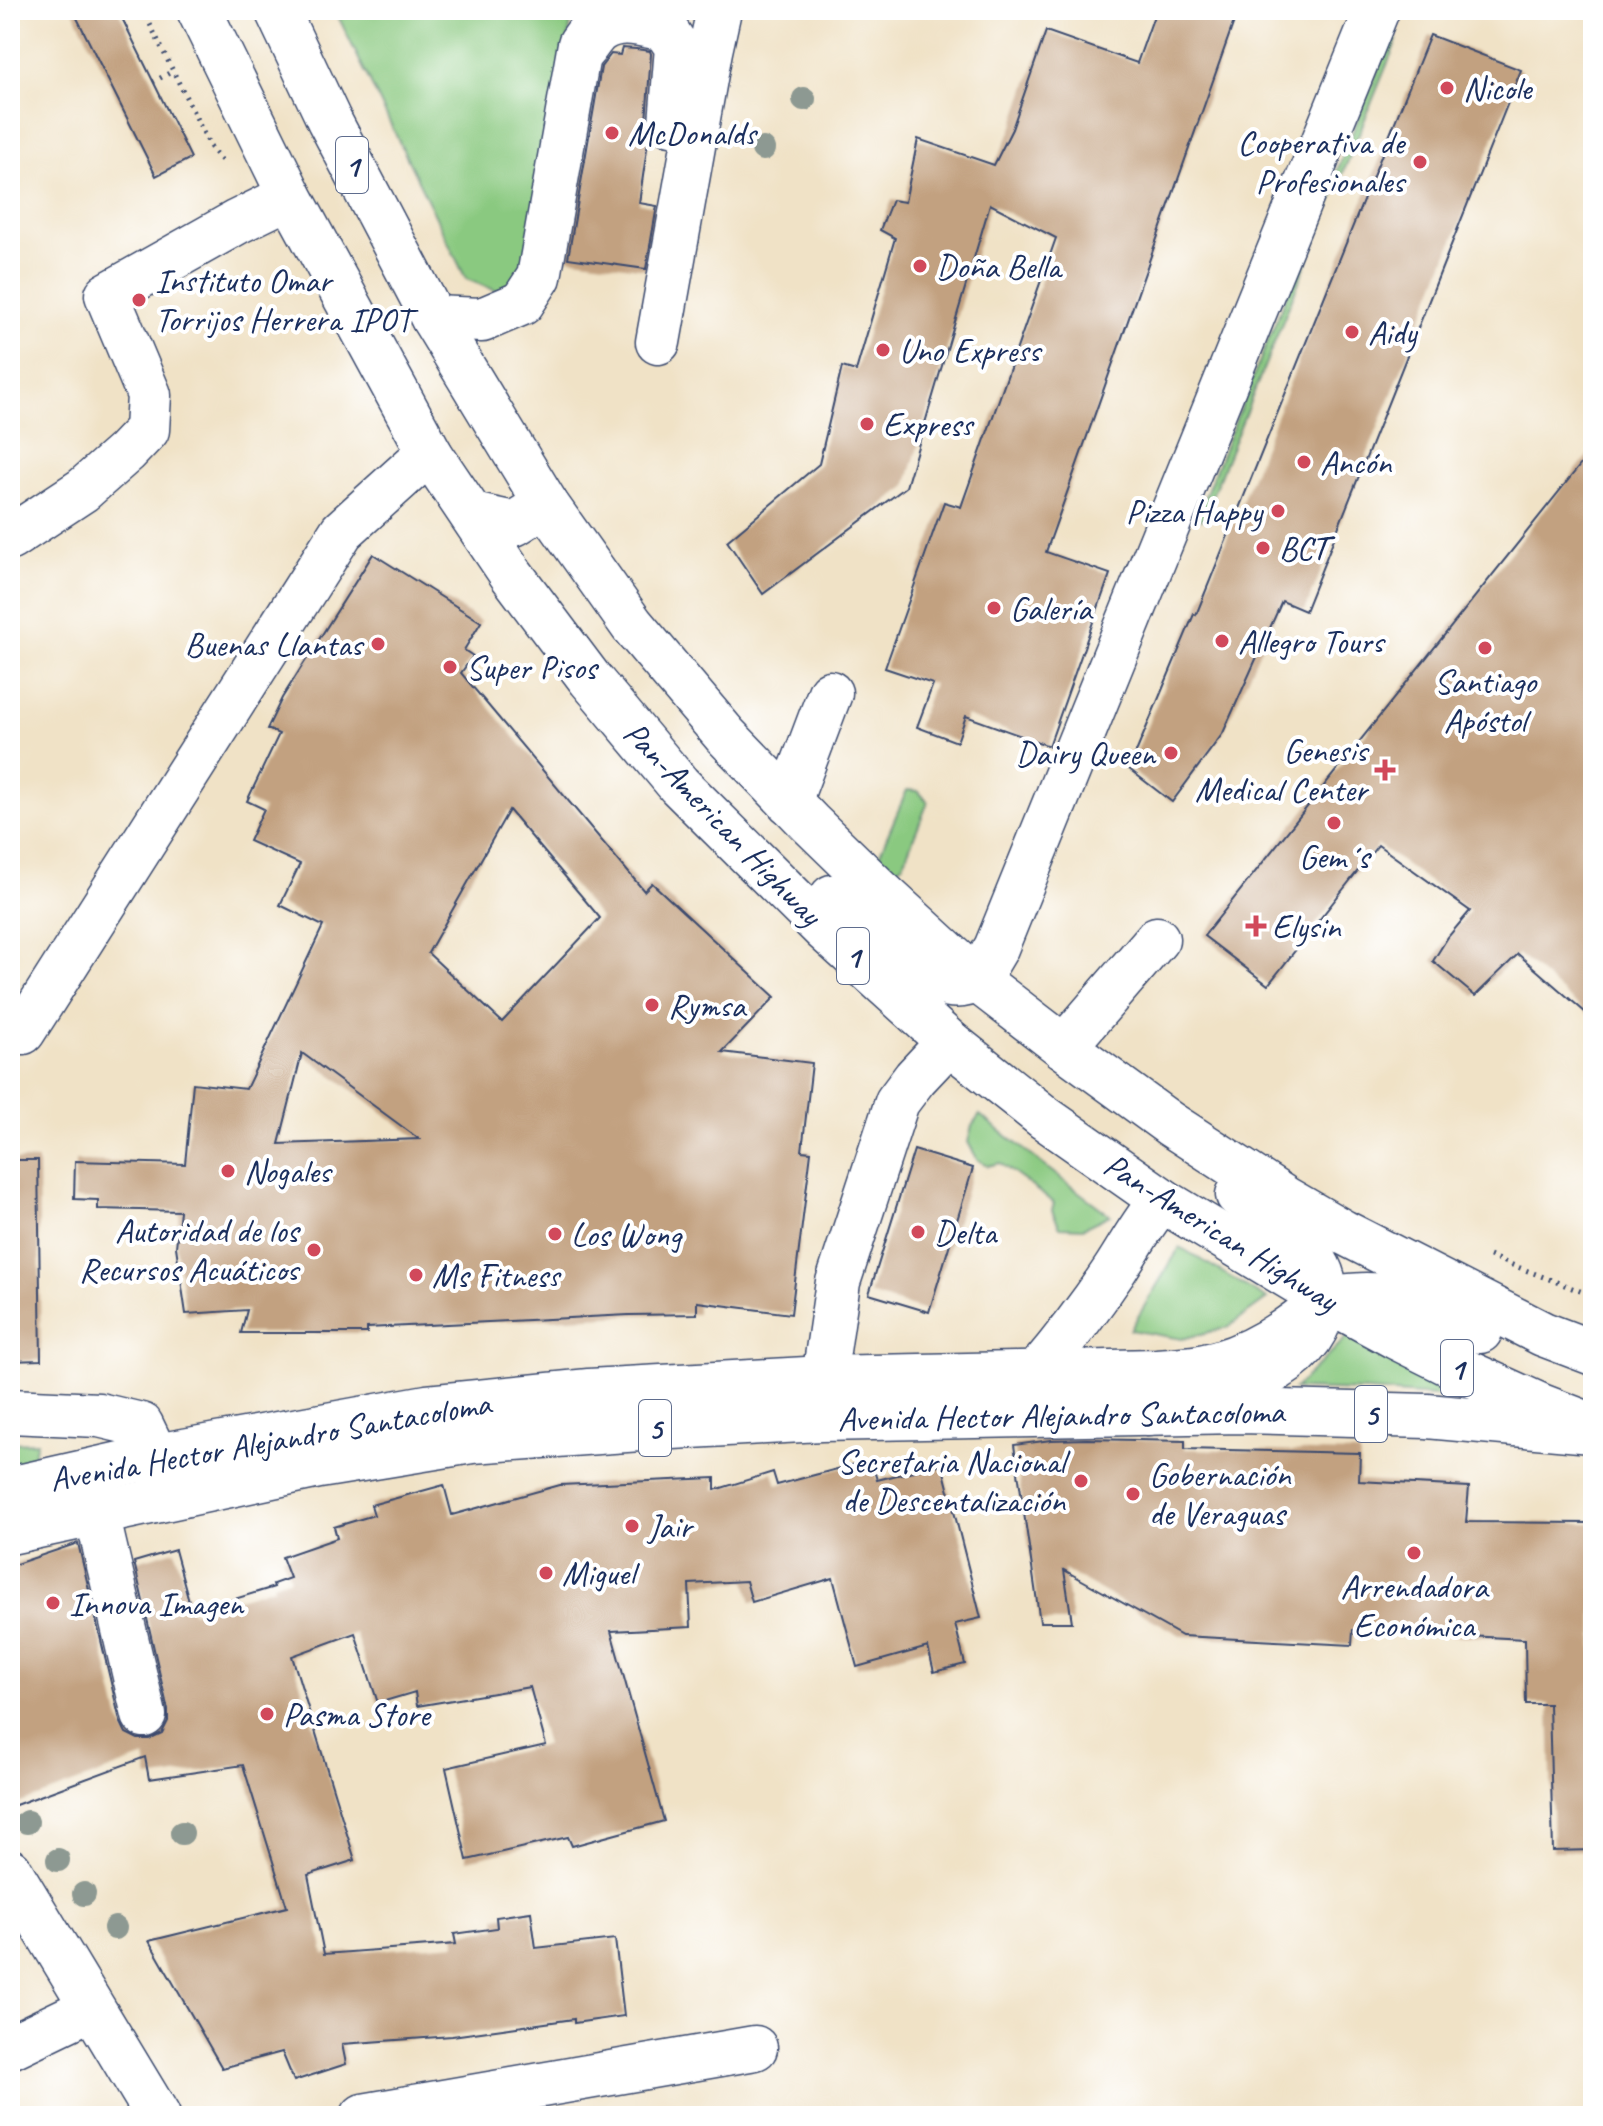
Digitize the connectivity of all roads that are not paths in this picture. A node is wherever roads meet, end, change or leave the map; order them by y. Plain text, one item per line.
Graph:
1 (199, 10) edge
2 (277, 10) edge
3 (682, 10) edge
4 (1377, 10) edge
5 (605, 11) edge
6 (714, 31) edge
7 (577, 57) junction
8 (278, 203) junction
9 (682, 205) junction
10 (433, 318) junction
11 (658, 342) dead end
12 (431, 455) junction
13 (546, 504) junction
14 (472, 515) junction
15 (10, 538) edge
16 (830, 693) dead end
17 (679, 785) junction
18 (789, 802) junction
19 (1157, 939) dead end
20 (977, 980) junction
21 (23, 1032) dead end
22 (949, 1042) junction
23 (1064, 1047) junction
24 (1170, 1124) junction
25 (1162, 1200) junction
26 (1326, 1299) junction
27 (1593, 1353) edge
28 (1593, 1373) edge
29 (1036, 1374) junction
30 (824, 1378) junction
31 (1541, 1406) junction
32 (10, 1411) edge
33 (1148, 1413) junction
34 (1593, 1413) edge
35 (1593, 1429) edge
36 (156, 1456) junction
37 (10, 1489) edge
38 (167, 1499) junction
39 (97, 1514) junction
40 (10, 1532) edge
41 (144, 1715) dead end
42 (10, 1871) edge
43 (91, 2008) junction
44 (10, 2047) edge
45 (755, 2048) dead end
46 (158, 2116) edge
47 (363, 2116) edge

1 - 8 main road, Pan-American Highway / 1
2 - 10 main road, Pan-American Highway / 1
3 - 6 main road
4 - 20 main road
5 - 7 main road
6 - 9 main road
7 - 9 main road
7 - 10 main road
8 - 12 main road, Pan-American Highway / 1
8 - 15 main road
9 - 11 main road
10 - 13 main road, Pan-American Highway / 1
12 - 14 main road, Pan-American Highway / 1
12 - 21 main road
13 - 14 main road
13 - 18 main road, Pan-American Highway / 1
14 - 17 main road, Pan-American Highway / 1
16 - 18 main road
17 - 20 main road
17 - 22 main road, Pan-American Highway / 1
18 - 20 main road, Pan-American Highway / 1
19 - 23 main road
20 - 23 main road, Pan-American Highway / 1
22 - 25 main road, Pan-American Highway / 1
22 - 30 main road
23 - 24 main road, Pan-American Highway / 1
24 - 26 main road
24 - 27 main road, Pan-American Highway / 1
25 - 26 main road, Pan-American Highway / 1
25 - 29 main road
26 - 28 main road
26 - 29 main road, Avenida Hector Alejandro Santacoloma / 5
26 - 31 main road, Pan-American Highway / 1
26 - 33 main road
29 - 30 main road, Avenida Hector Alejandro Santacoloma / 5
30 - 36 main road, Avenida Hector Alejandro Santacoloma / 5
31 - 34 main road
31 - 35 main road, Pan-American Highway / 1
32 - 36 main road
33 - 35 main road, Avenida Hector Alejandro Santacoloma / 5
33 - 38 main road, Avenida Hector Alejandro Santacoloma / 5
36 - 37 main road, Avenida Hector Alejandro Santacoloma / 5
36 - 38 main road
38 - 39 main road, Avenida Hector Alejandro Santacoloma / 5
39 - 40 main road, Avenida Hector Alejandro Santacoloma / 5
39 - 41 main road
42 - 43 main road
43 - 44 main road
43 - 46 main road
45 - 47 main road

